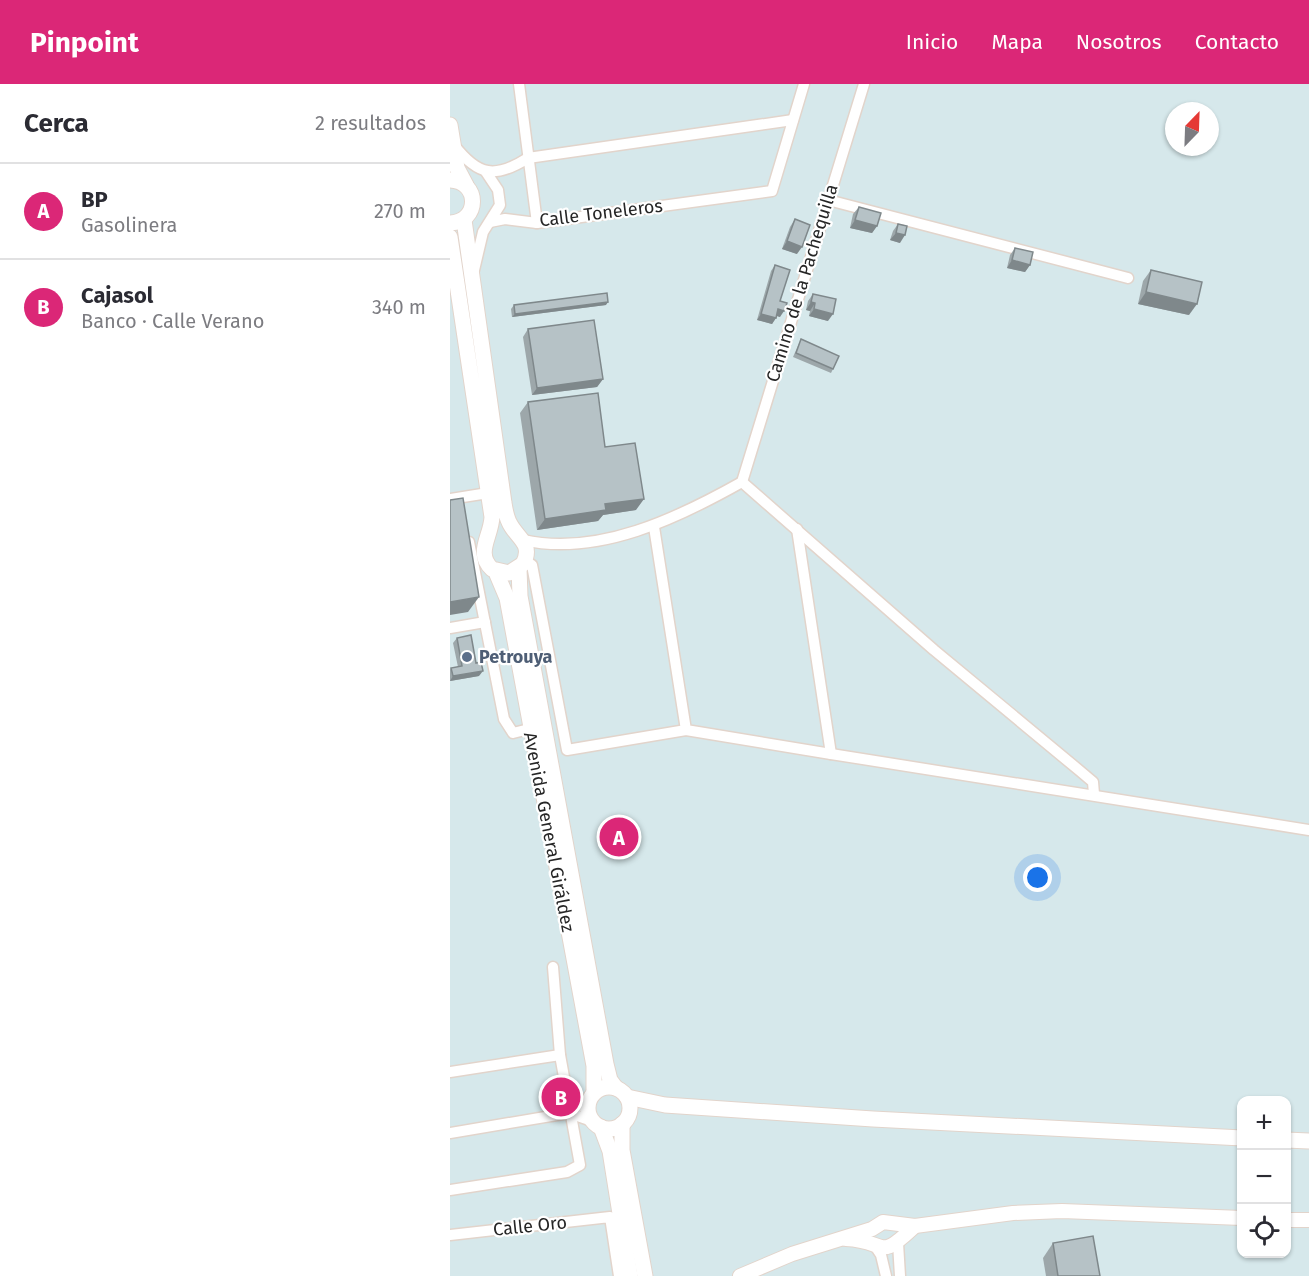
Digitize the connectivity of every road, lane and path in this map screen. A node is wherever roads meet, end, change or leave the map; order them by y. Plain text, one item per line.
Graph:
1 (519, 84) edge
2 (804, 84) edge
3 (864, 84) edge
4 (793, 120) junction
5 (450, 125) edge
6 (453, 144) junction
7 (528, 158) junction
8 (484, 171) junction
9 (458, 181) edge
10 (828, 200) junction
11 (460, 221) edge
12 (489, 223) junction
13 (537, 223) junction
14 (450, 237) edge
15 (1128, 278) dead end
16 (472, 279) junction
17 (742, 482) junction
18 (488, 493) junction
19 (455, 499) edge
20 (463, 509) edge
21 (654, 526) junction
22 (797, 529) junction
23 (467, 533) edge
24 (490, 536) junction
25 (520, 536) junction
26 (549, 545) junction
27 (479, 560) junction
28 (528, 561) junction
29 (496, 572) junction
30 (485, 622) junction
31 (450, 628) edge
32 (529, 729) junction
33 (686, 730) junction
34 (831, 754) junction
35 (1094, 794) junction
36 (1309, 830) edge
37 (554, 967) dead end
38 (560, 1055) junction
39 (450, 1072) edge
40 (622, 1093) junction
41 (592, 1096) junction
42 (665, 1105) junction
43 (569, 1113) junction
44 (626, 1120) junction
45 (596, 1124) junction
46 (450, 1133) edge
47 (1237, 1138) edge
48 (1291, 1140) edge
49 (1309, 1141) edge
50 (450, 1190) edge
51 (1237, 1218) edge
52 (1291, 1220) edge
53 (1309, 1220) edge
54 (893, 1224) junction
55 (915, 1226) junction
56 (872, 1229) junction
57 (450, 1235) edge
58 (840, 1239) junction
59 (898, 1243) junction
60 (875, 1246) junction
61 (766, 1271) edge
62 (619, 1276) edge
63 (630, 1276) edge
64 (645, 1276) edge
65 (740, 1276) edge
66 (886, 1276) edge
67 (900, 1276) edge

1 - 7 street
2 - 4 street
3 - 10 street, Camino de la Pachequilla
4 - 7 street
4 - 13 street, Calle Toneleros
5 - 6 main road
6 - 8 street
6 - 9 main road
7 - 8 street
7 - 13 street
8 - 9 street
8 - 12 street
9 - 11 main road
10 - 15 street
10 - 17 street, Camino de la Pachequilla
11 - 12 street, Calle Toneleros
11 - 16 main road
12 - 13 street, Calle Toneleros
12 - 16 street
14 - 18 main road
16 - 25 main road
17 - 21 street
17 - 22 street
18 - 19 street
18 - 24 main road
19 - 20 street
21 - 26 street
21 - 33 street
22 - 34 street
22 - 35 street
23 - 27 street
24 - 25 main road
24 - 27 main road
25 - 26 street
25 - 28 main road
26 - 28 street
27 - 29 main road
27 - 30 street
28 - 29 main road
28 - 33 street
28 - 40 main road, Avenida General Giráldez
29 - 32 main road, Avenida General Giráldez
30 - 31 street
30 - 32 street
32 - 41 main road, Avenida General Giráldez
33 - 34 street
34 - 35 street
35 - 36 street
37 - 38 street
38 - 39 street
38 - 43 street
40 - 41 main road
40 - 42 main road
40 - 44 main road
41 - 43 street
41 - 45 main road
42 - 44 main road
42 - 47 main road
43 - 45 street
43 - 46 street
43 - 50 street
44 - 45 main road
44 - 64 main road
45 - 63 main road
48 - 49 main road
51 - 55 street
52 - 53 street
54 - 55 street
54 - 56 street
54 - 59 street
55 - 59 street
56 - 58 street
56 - 60 street
57 - 62 street, Calle Oro
58 - 60 street
58 - 61 street
59 - 60 street
59 - 67 street
60 - 66 street
61 - 65 street

